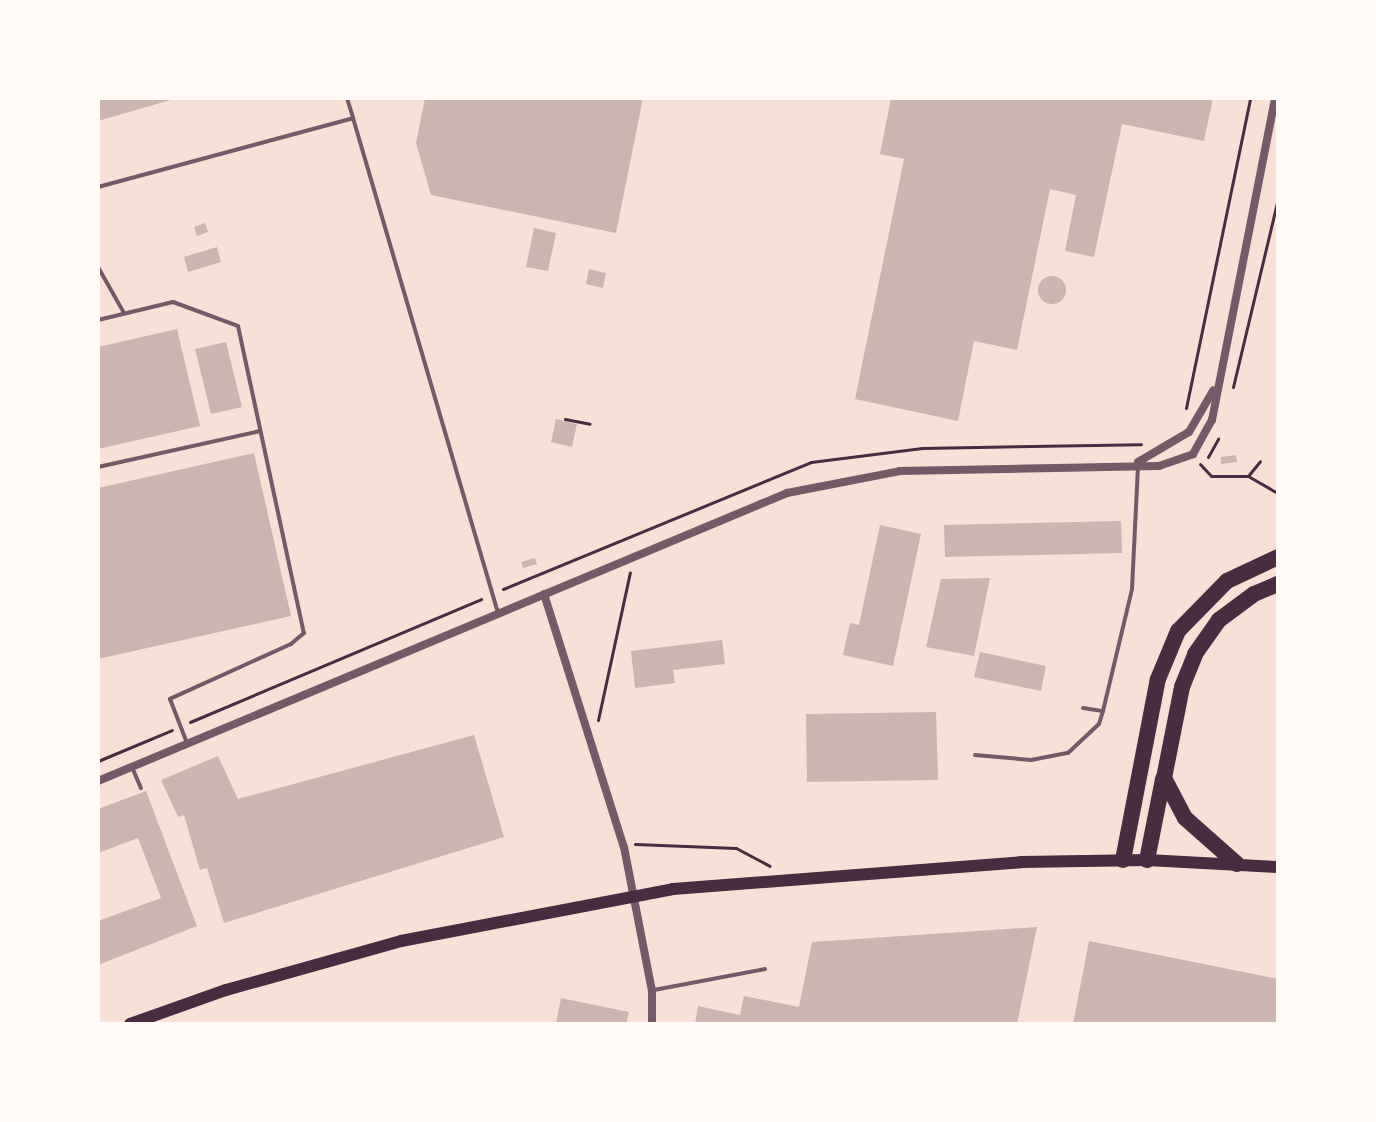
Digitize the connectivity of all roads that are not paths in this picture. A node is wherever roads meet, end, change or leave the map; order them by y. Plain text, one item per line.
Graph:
1 (347, 98) edge
2 (1275, 98) edge
3 (353, 118) junction
4 (98, 187) edge
5 (98, 267) edge
6 (124, 313) junction
7 (98, 320) edge
8 (1215, 387) junction
9 (261, 431) junction
10 (1138, 462) junction
11 (98, 467) edge
12 (1278, 557) edge
13 (1278, 584) edge
14 (544, 594) junction
15 (498, 613) junction
16 (1083, 708) dead end
17 (1103, 711) junction
18 (187, 744) junction
19 (975, 755) dead end
20 (132, 767) junction
21 (1164, 778) junction
22 (98, 781) edge
23 (141, 788) dead end
24 (1123, 860) junction
25 (1147, 860) junction
26 (1237, 864) junction
27 (1278, 867) edge
28 (765, 969) dead end
29 (652, 991) junction
30 (130, 1024) edge
31 (652, 1024) edge

1 - 3 lane
2 - 8 street
3 - 4 lane
3 - 15 lane
5 - 6 lane
6 - 7 lane
6 - 9 lane
8 - 10 street
8 - 10 street
9 - 11 lane
9 - 18 lane
10 - 14 street
10 - 17 lane
12 - 24 highway
13 - 21 highway
14 - 15 street
14 - 29 street
15 - 18 street
16 - 17 lane
17 - 19 lane
18 - 20 street
20 - 22 street
20 - 23 lane
21 - 25 highway
21 - 26 highway
24 - 25 main road
24 - 30 main road
25 - 26 main road
26 - 27 main road
28 - 29 lane
29 - 31 street

